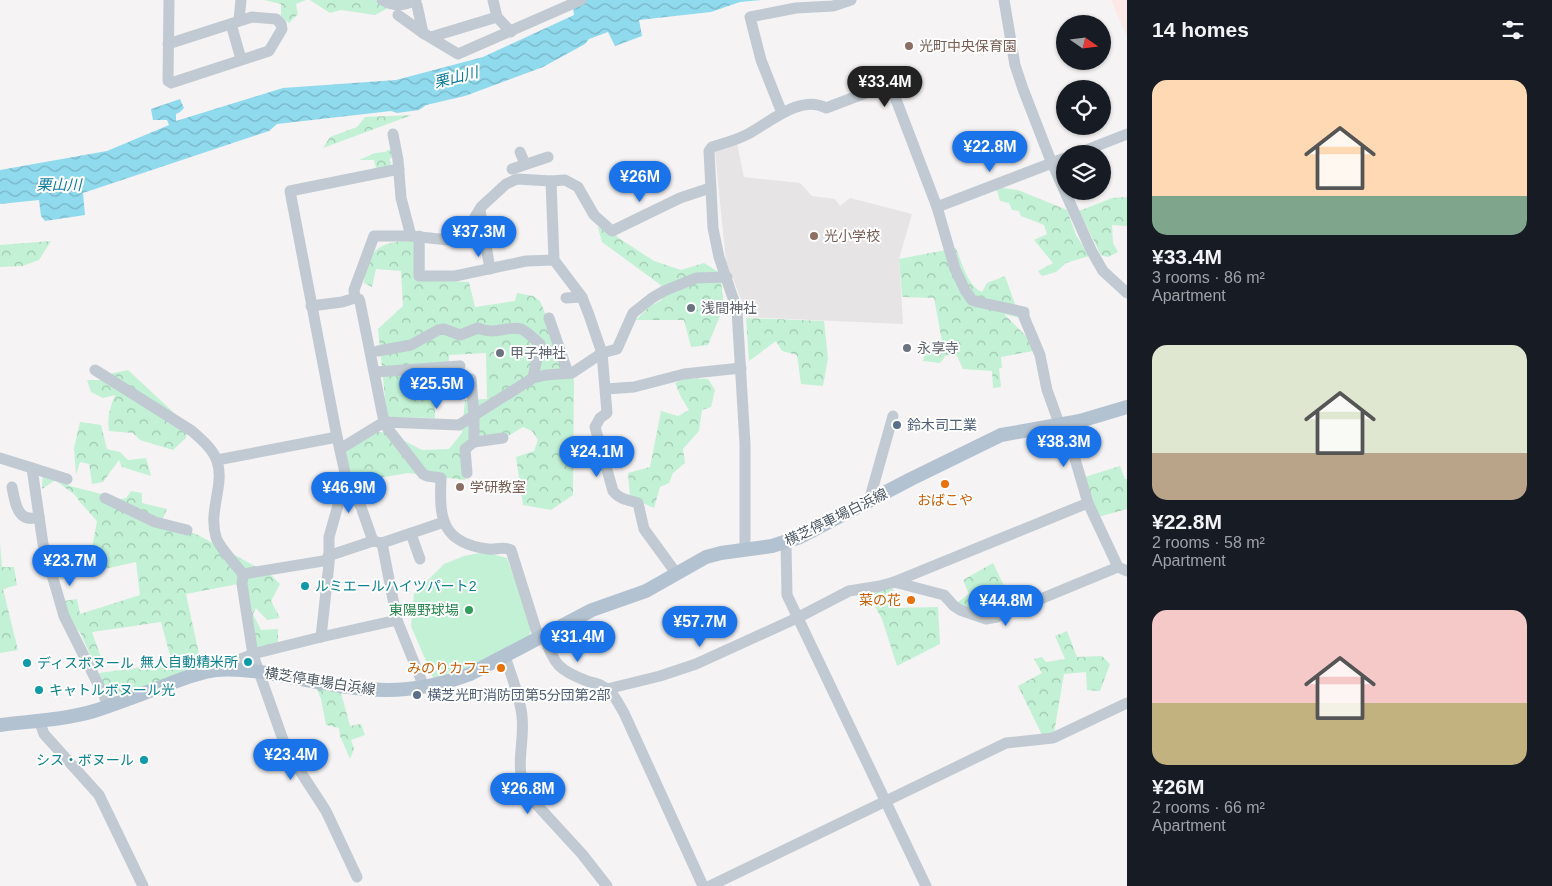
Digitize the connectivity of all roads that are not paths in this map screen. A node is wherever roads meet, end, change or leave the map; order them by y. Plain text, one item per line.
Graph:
1 (241, 0) edge
2 (493, 0) edge
3 (581, 0) edge
4 (851, 0) edge
5 (1004, 0) edge
6 (172, 1) edge
7 (388, 2) edge
8 (417, 2) edge
9 (398, 15) dead end
10 (497, 17) junction
11 (235, 22) junction
12 (511, 32) junction
13 (427, 35) junction
14 (168, 44) junction
15 (241, 59) junction
16 (782, 113) junction
17 (393, 134) dead end
18 (1127, 134) edge
19 (1099, 145) edge
20 (520, 152) dead end
21 (548, 157) dead end
22 (1056, 161) edge
23 (1052, 163) junction
24 (525, 164) junction
25 (399, 169) junction
26 (512, 169) dead end
27 (551, 181) junction
28 (710, 188) junction
29 (937, 207) junction
30 (480, 210) junction
31 (415, 236) junction
32 (554, 260) junction
33 (490, 269) junction
34 (727, 277) junction
35 (1127, 293) edge
36 (582, 297) junction
37 (355, 298) junction
38 (566, 298) dead end
39 (311, 306) junction
40 (549, 318) dead end
41 (378, 351) dead end
42 (602, 353) junction
43 (460, 366) dead end
44 (741, 368) junction
45 (95, 370) dead end
46 (375, 372) junction
47 (568, 373) junction
48 (533, 378) junction
49 (471, 379) dead end
50 (606, 389) junction
51 (1127, 407) edge
52 (474, 416) junction
53 (893, 416) dead end
54 (384, 422) junction
55 (1062, 425) junction
56 (503, 438) dead end
57 (474, 442) junction
58 (338, 443) junction
59 (0, 458) edge
60 (217, 460) junction
61 (32, 468) junction
62 (468, 473) dead end
63 (346, 477) junction
64 (67, 479) dead end
65 (12, 487) dead end
66 (105, 498) dead end
67 (869, 501) junction
68 (1088, 503) junction
69 (39, 517) junction
70 (444, 522) junction
71 (187, 530) dead end
72 (411, 534) junction
73 (378, 542) junction
74 (786, 543) junction
75 (745, 550) junction
76 (328, 558) junction
77 (420, 559) dead end
78 (1122, 569) edge
79 (676, 573) junction
80 (243, 574) junction
81 (894, 582) junction
82 (797, 618) junction
83 (397, 620) junction
84 (321, 636) junction
85 (542, 638) junction
86 (253, 655) junction
87 (505, 656) junction
88 (226, 669) junction
89 (258, 671) junction
90 (424, 687) junction
91 (607, 689) junction
92 (1127, 703) edge
93 (109, 706) junction
94 (39, 720) junction
95 (0, 725) edge
96 (290, 755) junction
97 (272, 765) dead end
98 (886, 801) junction
99 (357, 877) dead end
100 (142, 886) edge
101 (607, 886) edge
102 (704, 886) edge
103 (710, 886) edge
104 (926, 886) edge

1 - 11 street
2 - 10 street
3 - 12 street
4 - 16 street
5 - 23 street
6 - 14 street
7 - 8 street
8 - 13 street
9 - 13 street
10 - 12 street
10 - 13 street
11 - 14 street
11 - 15 street
11 - 15 street
12 - 13 street
14 - 15 street
16 - 28 street
16 - 29 street
17 - 25 street
18 - 19 street
20 - 24 street
21 - 24 street
22 - 23 street
23 - 29 street
23 - 35 street
24 - 26 street
25 - 31 street
25 - 39 street
27 - 28 street
27 - 30 street
27 - 32 street
28 - 34 street
29 - 55 street
30 - 31 street
30 - 33 street
31 - 33 street
31 - 37 street
32 - 33 street
32 - 36 street
34 - 42 street
34 - 44 street
36 - 38 street
36 - 42 street
37 - 39 street
37 - 46 street
39 - 58 street
40 - 47 street
41 - 48 street
42 - 47 street
42 - 50 street
43 - 46 street
44 - 50 street
44 - 75 street
45 - 60 street
46 - 54 street
47 - 48 street
48 - 52 street
49 - 52 street
50 - 79 street
51 - 55 main road, 横芝停車場白浜線
52 - 54 street
52 - 57 street
53 - 67 street
54 - 58 street
54 - 70 street
55 - 67 main road, 横芝停車場白浜線
55 - 68 street
56 - 57 street
57 - 62 street
58 - 60 street
58 - 63 street
59 - 61 street
60 - 80 street
61 - 64 street
61 - 69 street
63 - 73 street
63 - 76 street
65 - 69 street
66 - 71 street
67 - 74 main road, 横芝停車場白浜線
68 - 78 street
68 - 81 street
69 - 93 street
70 - 72 street
70 - 85 street
72 - 73 street
72 - 77 street
73 - 76 street
73 - 83 street
74 - 75 main road, 横芝停車場白浜線
74 - 82 street
75 - 79 main road, 横芝停車場白浜線
76 - 80 street
76 - 84 street
78 - 81 street
79 - 85 main road, 横芝停車場白浜線
80 - 86 street
81 - 82 street
82 - 91 street
82 - 98 street
83 - 84 street
83 - 90 street
84 - 86 street
85 - 87 main road, 横芝停車場白浜線
85 - 91 street
86 - 88 street
86 - 89 street
87 - 90 main road, 横芝停車場白浜線
87 - 101 street
88 - 89 main road, 横芝停車場白浜線
88 - 93 main road, 横芝停車場白浜線
89 - 90 main road, 横芝停車場白浜線
89 - 96 street
91 - 102 street
92 - 98 street
93 - 94 main road, 横芝停車場白浜線
94 - 95 main road, 横芝停車場白浜線
94 - 100 street
96 - 97 street
96 - 99 street
98 - 103 street
98 - 104 street

